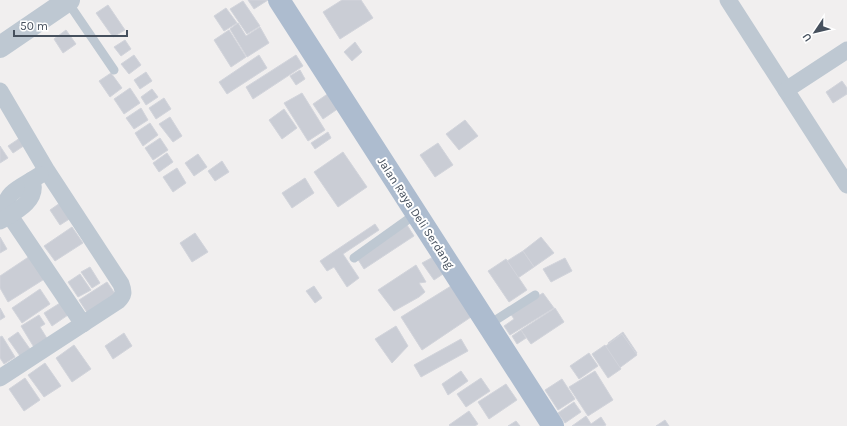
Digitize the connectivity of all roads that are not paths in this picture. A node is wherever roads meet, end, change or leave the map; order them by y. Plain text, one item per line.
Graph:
1 (279, 0) edge
2 (728, 0) edge
3 (68, 1) edge
4 (0, 47) edge
5 (847, 50) edge
6 (114, 70) dead end
7 (786, 90) junction
8 (0, 91) edge
9 (47, 171) junction
10 (847, 185) edge
11 (417, 213) junction
12 (5, 219) edge
13 (354, 258) dead end
14 (535, 295) dead end
15 (83, 324) junction
16 (488, 325) junction
17 (0, 378) edge
18 (553, 426) edge

1 - 11 main road, Jalan Raya Deli Serdang
2 - 7 street
3 - 4 street
3 - 6 lane
5 - 7 street
7 - 10 street
8 - 9 street
9 - 12 street
9 - 15 street
11 - 13 lane
11 - 16 main road, Jalan Raya Deli Serdang
12 - 15 street
14 - 16 lane
15 - 17 street
16 - 18 main road, Jalan Raya Deli Serdang

